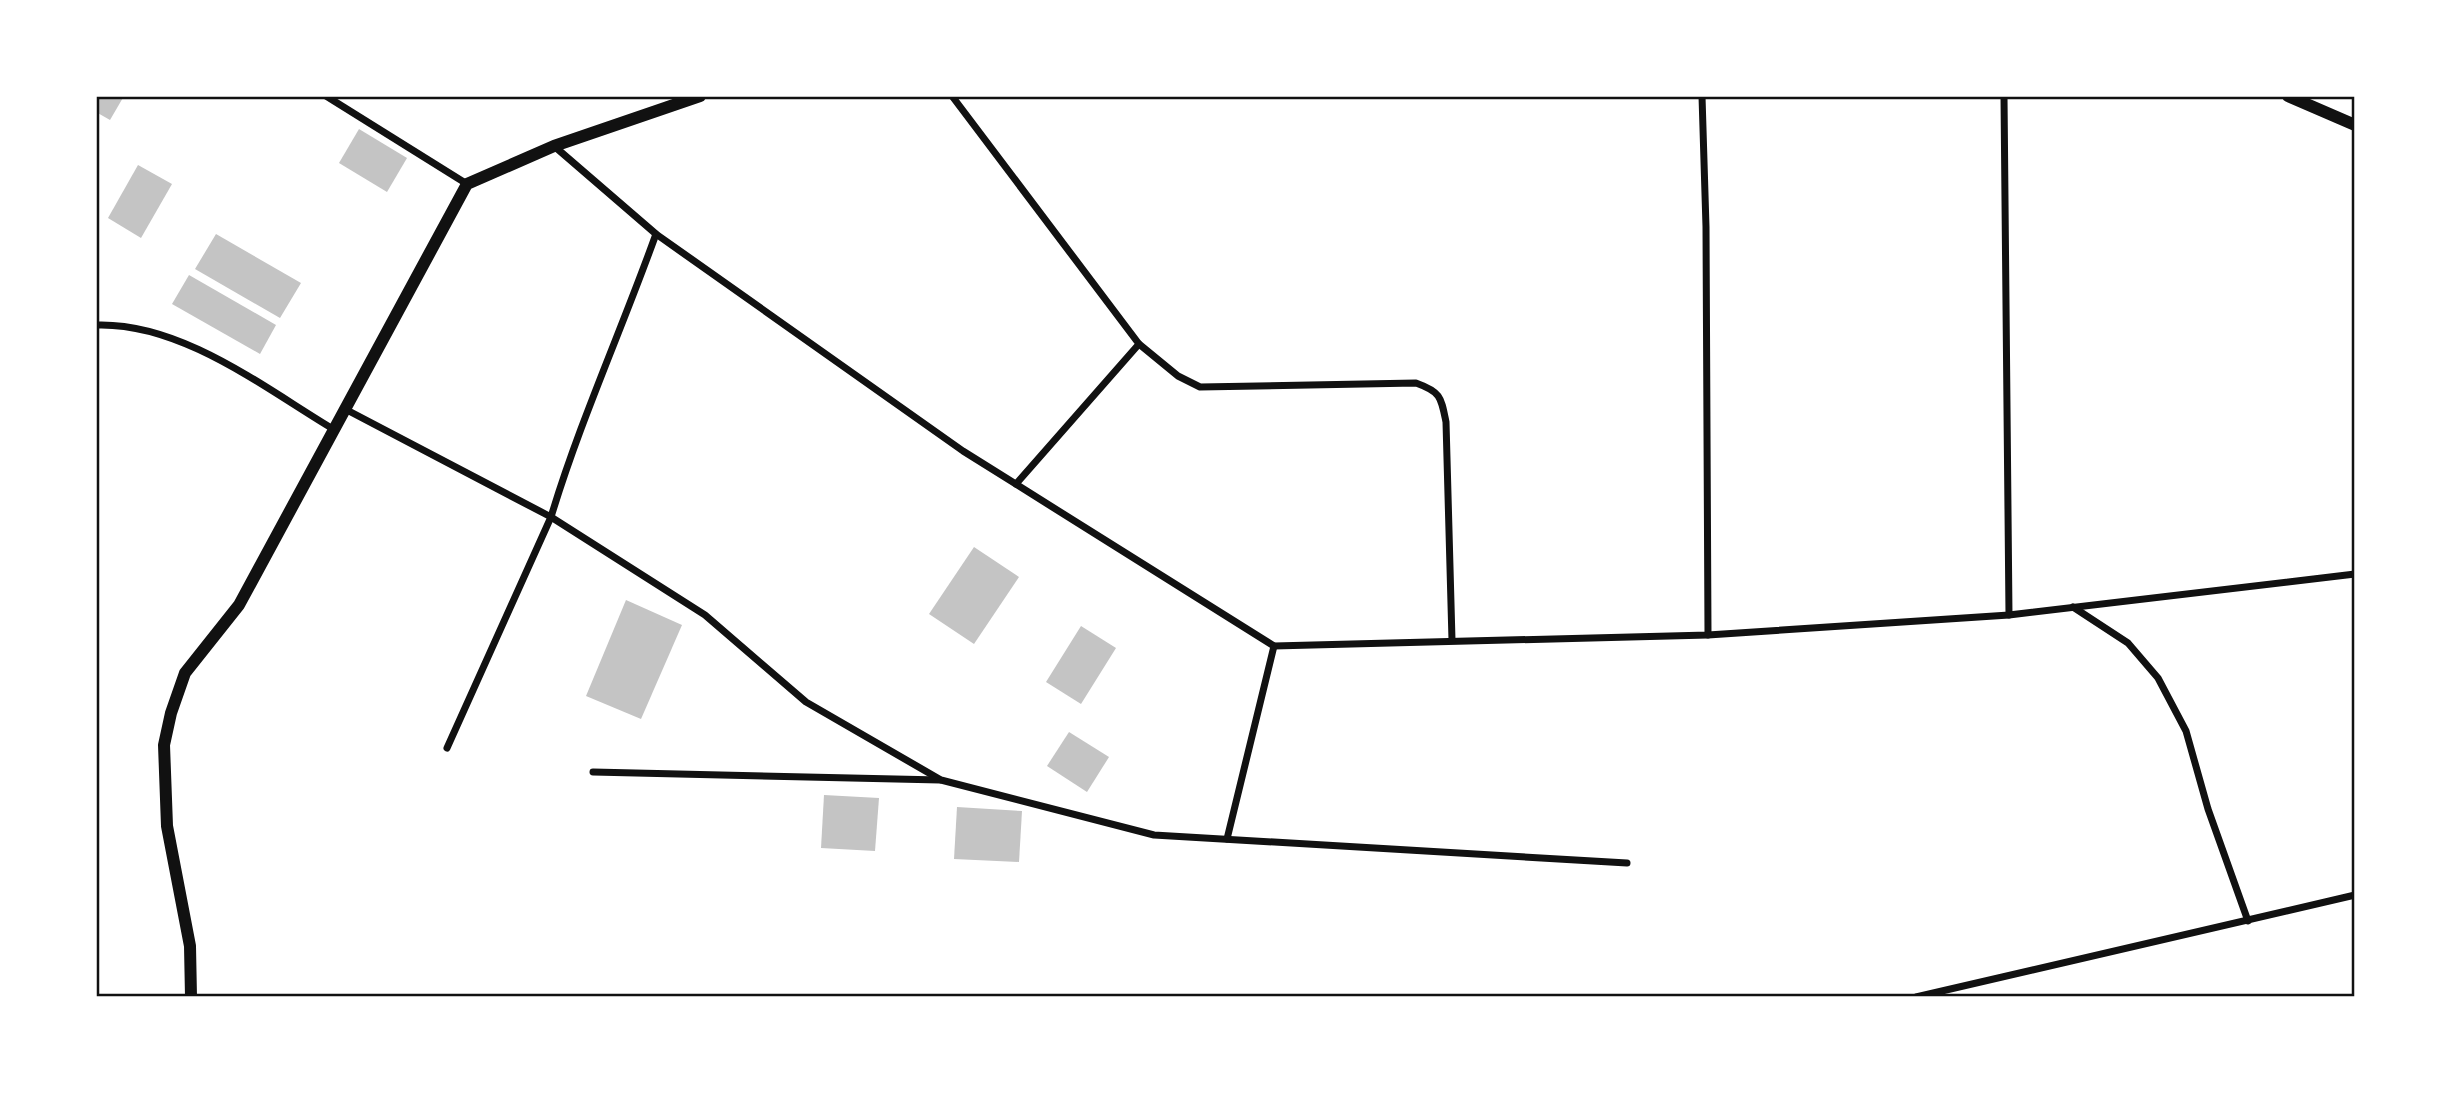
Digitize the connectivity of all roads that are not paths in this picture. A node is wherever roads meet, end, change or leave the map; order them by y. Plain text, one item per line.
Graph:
1 (326, 96) edge
2 (700, 96) edge
3 (951, 96) edge
4 (1702, 96) edge
5 (2004, 96) edge
6 (2288, 96) edge
7 (2355, 125) edge
8 (554, 146) junction
9 (467, 184) junction
10 (656, 234) junction
11 (96, 325) edge
12 (1139, 344) junction
13 (345, 409) junction
14 (333, 429) junction
15 (1016, 484) junction
16 (551, 517) junction
17 (2355, 574) edge
18 (2072, 607) junction
19 (2009, 615) junction
20 (1708, 635) junction
21 (1452, 640) junction
22 (1274, 646) junction
23 (447, 748) dead end
24 (593, 772) dead end
25 (941, 780) junction
26 (1227, 839) junction
27 (1627, 863) dead end
28 (2355, 895) edge
29 (2248, 921) junction
30 (191, 997) edge
31 (1916, 997) edge

1 - 9 street
2 - 8 street
3 - 12 street
4 - 20 street
5 - 19 street
6 - 7 street
8 - 9 street
8 - 10 street
9 - 13 street
10 - 15 street
10 - 16 street
11 - 14 street
12 - 15 street
12 - 21 street
13 - 14 street
13 - 16 street
14 - 30 street
15 - 22 street
16 - 23 street
16 - 25 street
17 - 18 street
18 - 19 street
18 - 29 street
19 - 20 street
20 - 21 street
21 - 22 street
22 - 26 street
24 - 25 street
25 - 26 street
26 - 27 street
28 - 29 street
29 - 31 street

